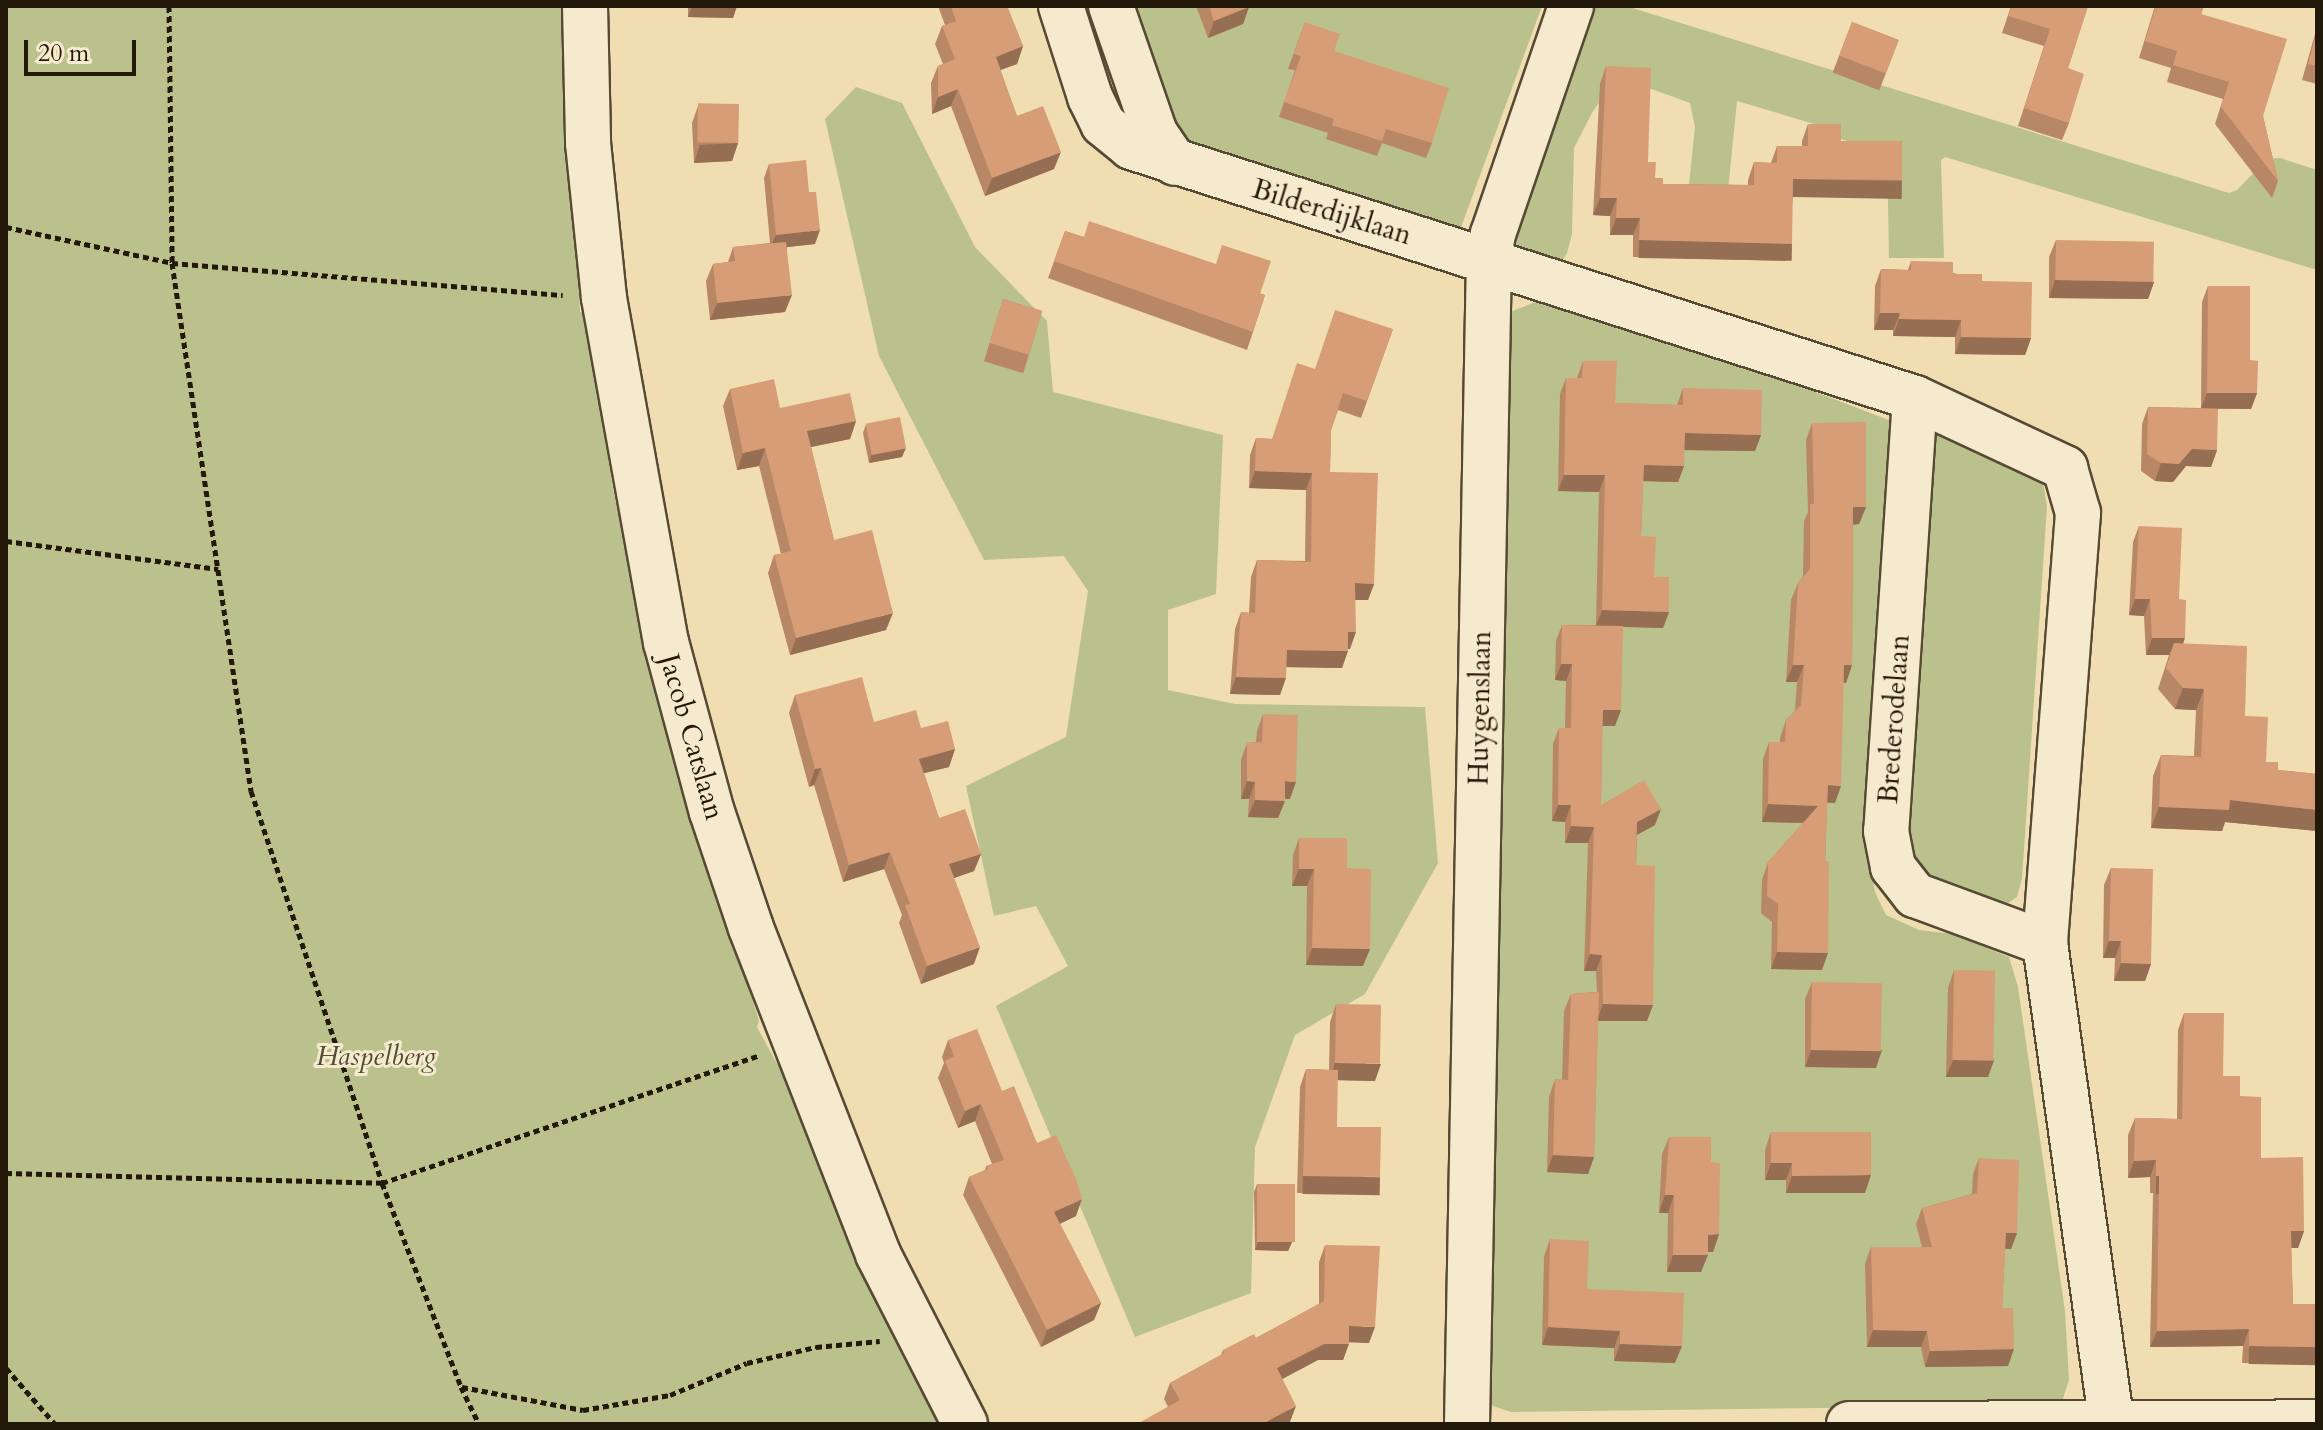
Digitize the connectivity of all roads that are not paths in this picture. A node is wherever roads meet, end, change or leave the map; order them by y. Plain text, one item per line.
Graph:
1 (585, 6) edge
2 (1061, 6) edge
3 (1111, 6) edge
4 (1571, 6) edge
5 (1175, 163) junction
6 (1489, 261) junction
7 (1915, 398) junction
8 (2045, 943) junction
9 (2112, 1422) edge
10 (2317, 1422) edge
11 (965, 1424) edge
12 (1467, 1424) edge
13 (1849, 1424) edge

1 - 11 street, Jacob Catslaan
2 - 5 street, Bilderdijklaan
3 - 5 street
4 - 6 street, Huygenslaan
5 - 6 street, Bilderdijklaan
6 - 7 street
6 - 12 street, Huygenslaan
7 - 8 street
7 - 8 street, Brederodelaan
8 - 9 street
9 - 10 street
9 - 13 street

